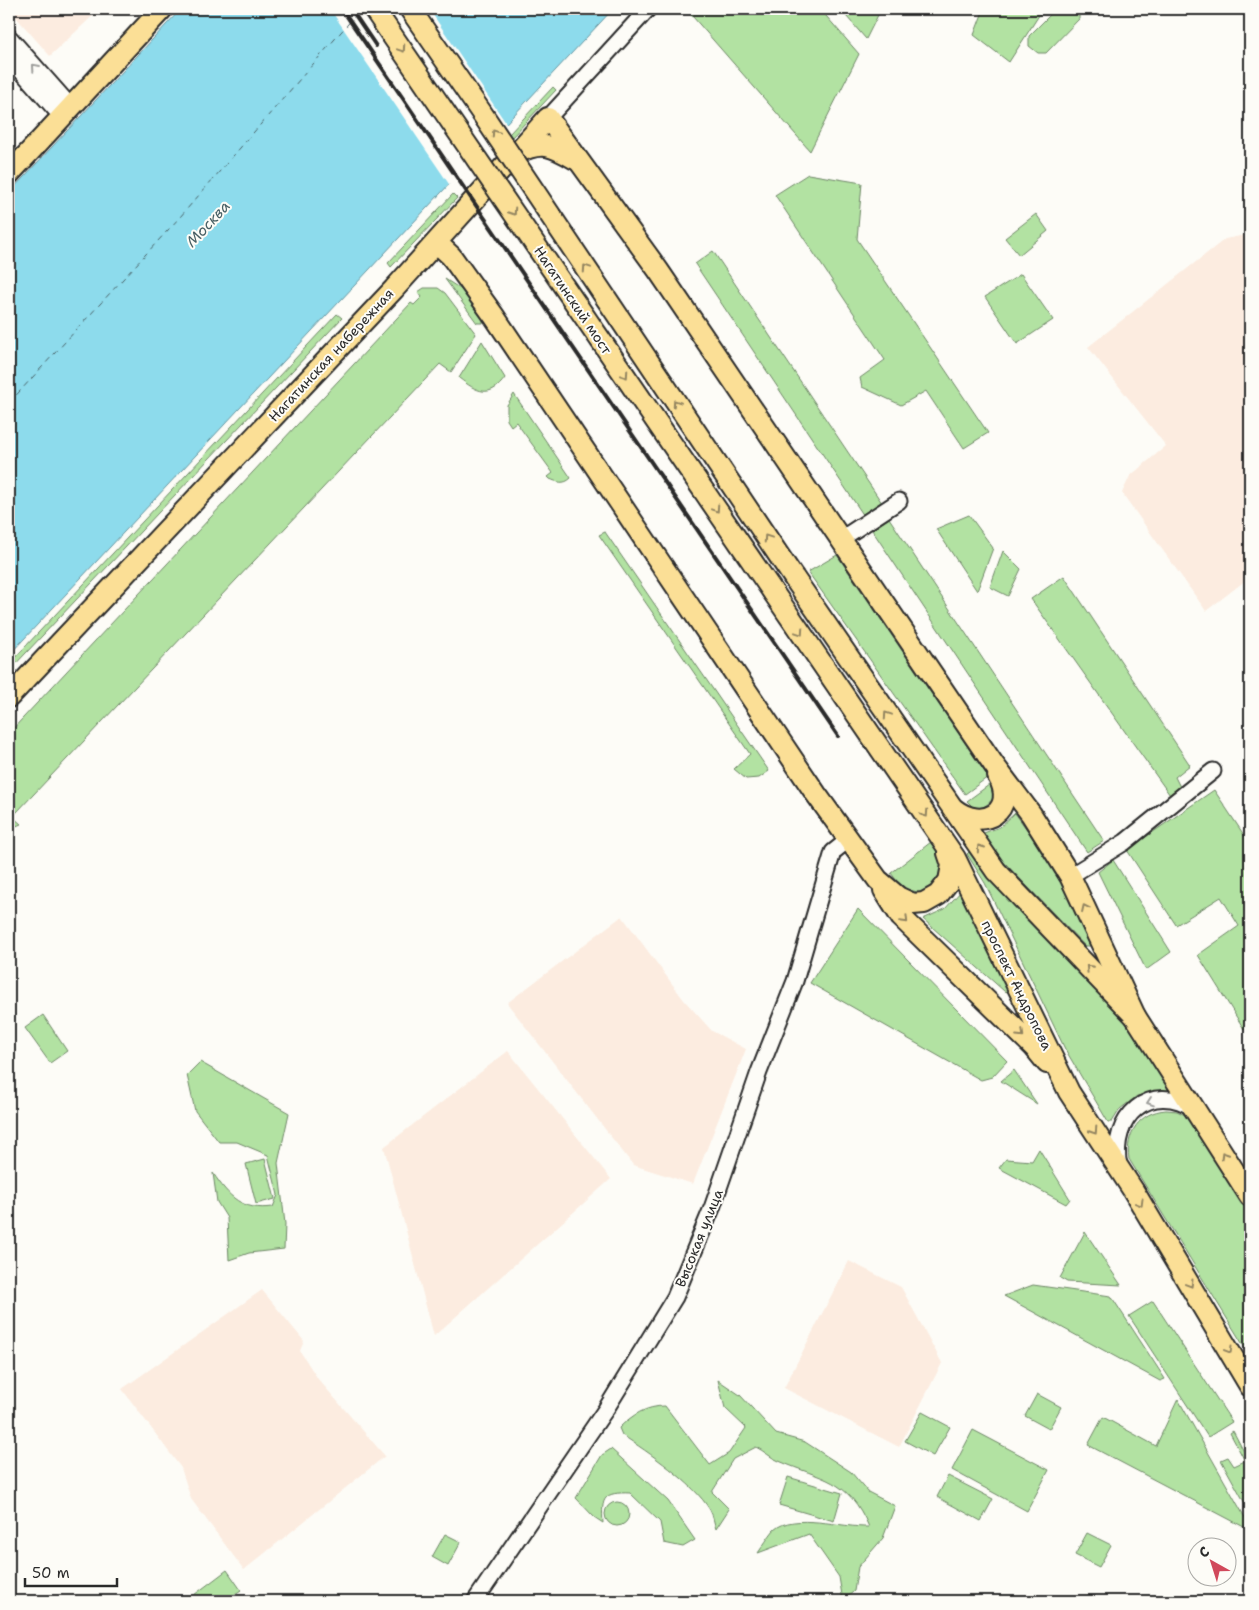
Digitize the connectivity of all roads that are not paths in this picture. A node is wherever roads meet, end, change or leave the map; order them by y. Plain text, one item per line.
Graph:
1 (144, 9) edge
2 (162, 9) edge
3 (374, 9) edge
4 (410, 9) edge
5 (648, 9) edge
6 (9, 37) edge
7 (9, 57) edge
8 (62, 107) junction
9 (548, 118) junction
10 (516, 154) junction
11 (9, 155) edge
12 (580, 161) junction
13 (9, 174) edge
14 (437, 243) junction
15 (899, 501) dead end
16 (841, 539) junction
17 (773, 592) joint
18 (9, 697) edge
19 (994, 764) junction
20 (1213, 771) dead end
21 (950, 806) junction
22 (848, 840) junction
23 (946, 845) junction
24 (1070, 876) junction
25 (878, 880) junction
26 (1135, 1016) junction
27 (1069, 1092) junction
28 (1196, 1109) junction
29 (1119, 1169) junction
30 (1250, 1196) edge
31 (1250, 1386) edge
32 (475, 1601) edge

1 - 8 main road
2 - 8 main road
3 -> 17 main road, Нагатинский мост, bridge
21 -> 4 main road, Нагатинский мост, bridge
5 - 9 street, Нагатинская набережная
8 -> 6 street
7 - 8 street
8 - 11 main road
8 - 13 main road
9 - 10 main road, Нагатинская набережная
9 - 12 main road
10 - 12 main road
10 - 14 main road, Нагатинская набережная
12 - 16 main road
14 - 18 main road, Нагатинская набережная
14 - 22 main road
15 - 16 street
16 - 19 main road
17 -> 23 main road, проспект Андропова
19 - 21 main road
19 - 24 main road
20 - 24 street
26 -> 21 main road
22 - 25 main road
22 - 32 street, Высокая улица
23 - 25 main road
23 - 27 main road, проспект Андропова
26 -> 24 main road
25 -> 27 main road
26 - 28 main road
27 -> 29 main road, проспект Андропова
28 -> 29 street
30 -> 28 main road
29 -> 31 main road, проспект Андропова

